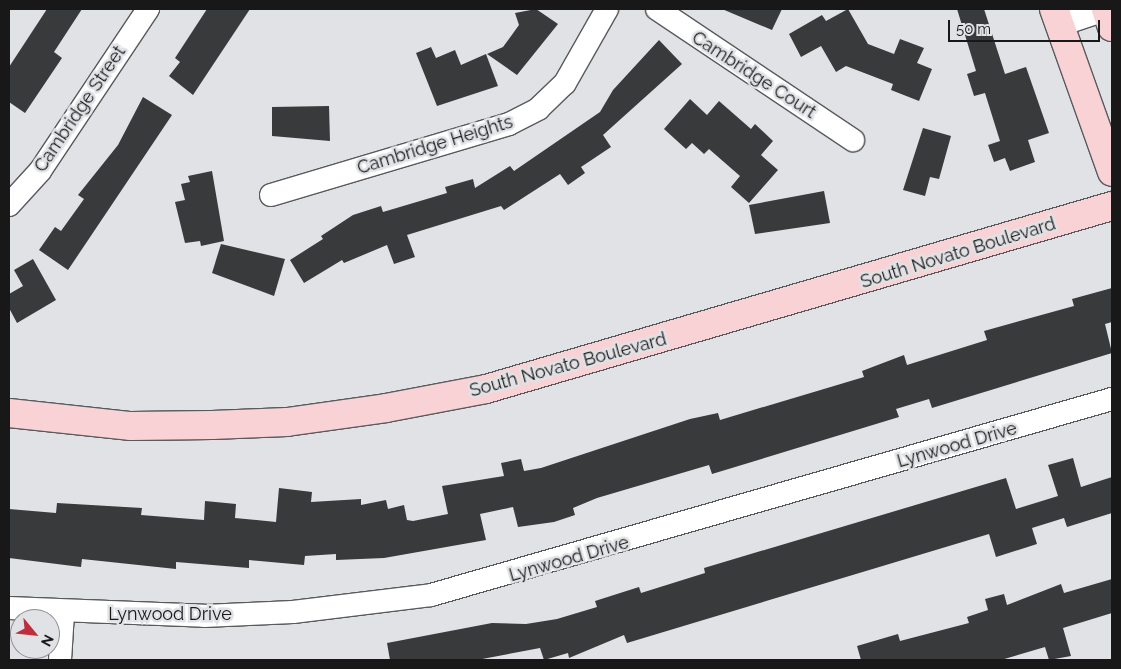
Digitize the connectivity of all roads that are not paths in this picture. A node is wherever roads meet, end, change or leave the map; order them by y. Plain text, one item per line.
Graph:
1 (148, 9) edge
2 (607, 9) edge
3 (657, 9) edge
4 (1107, 9) edge
5 (1057, 17) edge
6 (1112, 26) edge
7 (853, 140) dead end
8 (1112, 172) edge
9 (271, 195) dead end
10 (9, 205) edge
11 (1112, 206) edge
12 (1112, 399) edge
13 (9, 413) edge
14 (9, 608) edge
15 (63, 613) junction
16 (60, 660) edge

1 - 10 street, Cambridge Street
2 - 9 street, Cambridge Heights
3 - 7 street, Cambridge Court
4 - 5 street
4 - 6 main road
5 - 8 main road
11 - 13 main road, South Novato Boulevard
12 - 15 street, Lynwood Drive
14 - 15 street, Lynwood Drive
15 - 16 street

